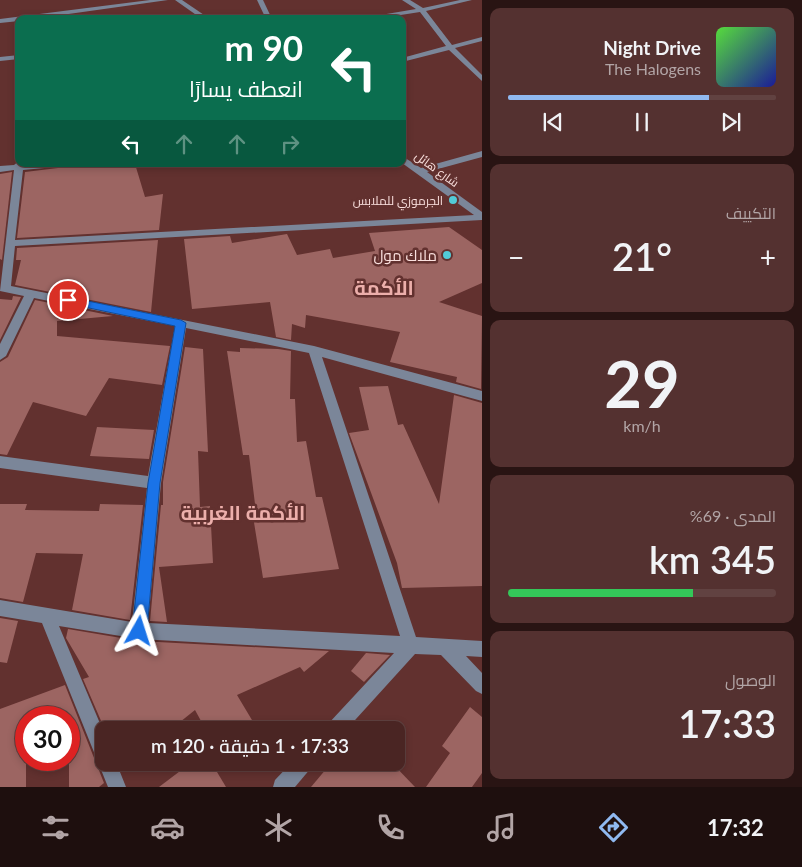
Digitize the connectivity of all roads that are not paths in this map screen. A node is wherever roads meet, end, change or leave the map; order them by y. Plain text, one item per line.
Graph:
1 (165, 0) edge
2 (178, 0) edge
3 (260, 0) edge
4 (405, 0) edge
5 (469, 0) edge
6 (422, 10) junction
7 (47, 15) edge
8 (201, 15) edge
9 (267, 15) edge
10 (388, 15) edge
11 (15, 19) edge
12 (0, 21) edge
13 (482, 40) edge
14 (450, 47) junction
15 (15, 57) edge
16 (0, 59) edge
17 (406, 59) edge
18 (482, 79) edge
19 (482, 154) edge
20 (406, 162) edge
21 (15, 166) edge
22 (19, 167) edge
23 (0, 169) edge
24 (418, 172) junction
25 (482, 216) edge
26 (10, 243) junction
27 (3, 287) edge
28 (31, 293) junction
29 (181, 323) junction
30 (314, 350) junction
31 (0, 356) edge
32 (482, 396) edge
33 (0, 462) edge
34 (154, 483) junction
35 (0, 608) edge
36 (47, 616) junction
37 (139, 631) junction
38 (411, 646) junction
39 (446, 648) junction
40 (482, 649) edge
41 (482, 685) edge
42 (342, 721) edge
43 (95, 734) edge
44 (111, 771) edge
45 (297, 771) edge
46 (117, 787) edge
47 (282, 787) edge

1 - 7 street
2 - 8 street
3 - 9 street
4 - 6 street
5 - 6 street
6 - 10 street
6 - 14 street
11 - 12 street
13 - 14 street
14 - 17 street
14 - 18 street
15 - 16 street
19 - 24 street
20 - 24 street, شارع هائل
21 - 23 street
22 - 26 street
24 - 25 street, شارع هائل
25 - 26 street
26 - 27 street
27 - 28 street
28 - 29 street
28 - 31 street
29 - 30 street
29 - 34 street
30 - 32 street
30 - 38 street
33 - 34 street
34 - 37 street
35 - 36 street
36 - 37 street
36 - 43 street
37 - 38 street
38 - 39 street
38 - 42 street
39 - 40 street
39 - 41 street
44 - 46 street
45 - 47 street

